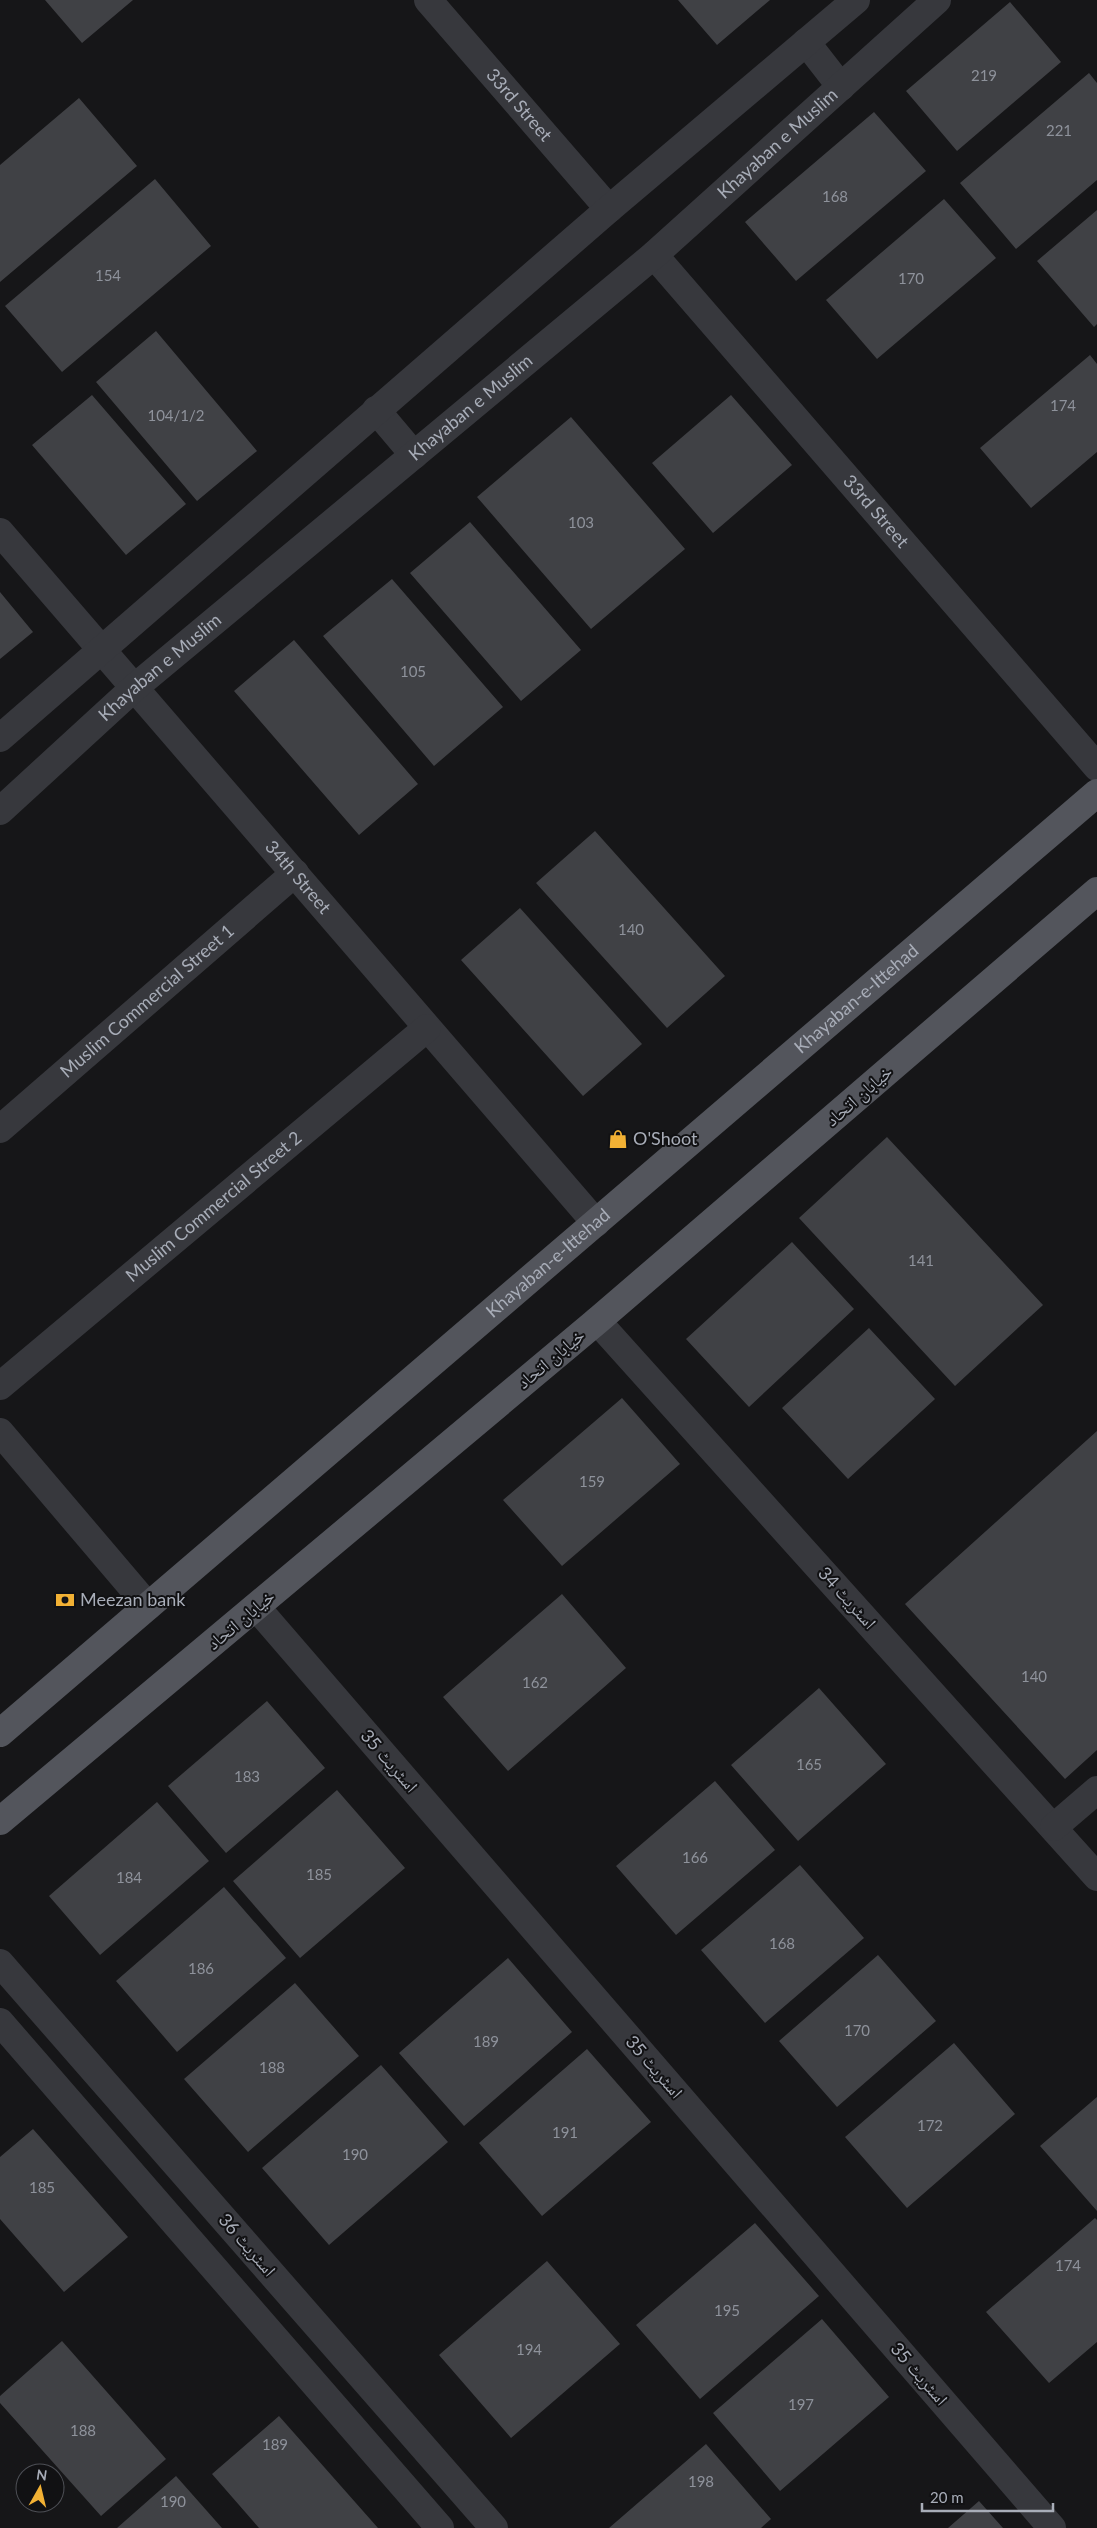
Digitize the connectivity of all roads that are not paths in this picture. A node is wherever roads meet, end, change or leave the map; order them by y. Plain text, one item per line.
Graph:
1 (428, 0) edge
2 (856, 0) edge
3 (938, 0) edge
4 (806, 42) junction
5 (841, 87) junction
6 (609, 209) junction
7 (654, 255) junction
8 (376, 410) junction
9 (414, 455) junction
10 (0, 532) edge
11 (101, 649) junction
12 (134, 688) junction
13 (0, 738) edge
14 (1097, 767) edge
15 (1097, 793) edge
16 (0, 811) edge
17 (295, 873) junction
18 (1097, 891) edge
19 (427, 1028) junction
20 (0, 1129) edge
21 (596, 1223) junction
22 (597, 1321) junction
23 (0, 1386) edge
24 (0, 1432) edge
25 (148, 1606) junction
26 (256, 1607) junction
27 (0, 1733) edge
28 (1097, 1790) edge
29 (0, 1821) edge
30 (1054, 1827) junction
31 (1091, 1859) edge
32 (0, 1963) edge
33 (0, 2022) edge
34 (440, 2528) edge
35 (494, 2528) edge
36 (1052, 2528) edge

1 - 6 street, 33rd Street
2 - 4 street
3 - 5 street, Khayaban e Muslim
4 - 5 street
4 - 6 street
5 - 7 street, Khayaban e Muslim
6 - 8 street
7 - 9 street, Khayaban e Muslim
7 - 14 street, 33rd Street
8 - 9 street
8 - 11 street
9 - 12 street, Khayaban e Muslim
10 - 11 street, 34th Street
11 - 12 street, 34th Street
11 - 13 street
12 - 16 street, Khayaban e Muslim
12 - 17 street, 34th Street
15 - 21 main road, Khayaban-e-Ittehad
17 - 19 street, 34th Street
17 - 20 street, Muslim Commercial Street 1
18 - 22 main road, خیابان اتحاد
19 - 21 street, 34th Street
19 - 23 street, Muslim Commercial Street 2
21 - 25 main road, Khayaban-e-Ittehad
22 - 26 main road, خیابان اتحاد
22 - 30 street, اسٹریٹ 34
24 - 25 street
25 - 27 main road, Khayaban-e-Ittehad
26 - 29 main road, خیابان اتحاد
26 - 36 street, اسٹریٹ 35
28 - 30 street
30 - 31 street, اسٹریٹ 34
32 - 35 street, اسٹریٹ 36
33 - 34 street

